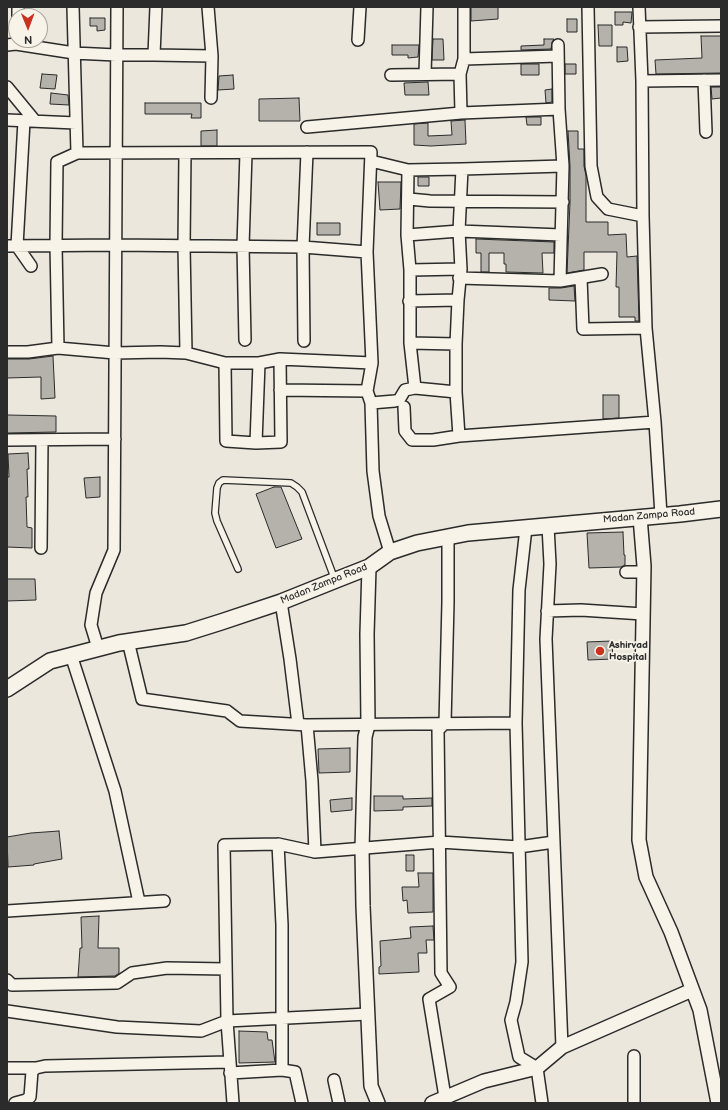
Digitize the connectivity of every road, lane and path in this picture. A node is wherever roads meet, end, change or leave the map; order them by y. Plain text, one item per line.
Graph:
1 (73, 7) edge
2 (117, 7) edge
3 (156, 7) edge
4 (208, 7) edge
5 (360, 7) edge
6 (427, 7) edge
7 (464, 7) edge
8 (588, 7) edge
9 (639, 7) edge
10 (721, 26) edge
11 (639, 27) junction
12 (358, 40) dead end
13 (44, 48) edge
14 (74, 53) junction
15 (116, 55) junction
16 (154, 55) junction
17 (212, 56) junction
18 (464, 59) junction
19 (425, 74) junction
20 (460, 74) junction
21 (391, 75) dead end
22 (704, 80) junction
23 (721, 80) edge
24 (642, 81) junction
25 (7, 87) edge
26 (211, 98) dead end
27 (559, 109) junction
28 (461, 113) junction
29 (7, 120) edge
30 (24, 121) junction
31 (35, 121) junction
32 (76, 123) junction
33 (307, 127) dead end
34 (706, 132) dead end
35 (307, 152) junction
36 (77, 153) junction
37 (115, 153) junction
38 (185, 153) junction
39 (246, 153) junction
40 (371, 161) junction
41 (563, 166) junction
42 (462, 169) junction
43 (408, 170) junction
44 (409, 199) junction
45 (461, 200) junction
46 (563, 202) junction
47 (643, 216) junction
48 (459, 231) junction
49 (407, 235) junction
50 (561, 235) junction
51 (12, 245) edge
52 (56, 245) junction
53 (116, 245) junction
54 (184, 246) junction
55 (243, 246) junction
56 (303, 247) junction
57 (367, 252) junction
58 (31, 266) dead end
59 (410, 270) junction
60 (460, 273) junction
61 (602, 274) dead end
62 (581, 278) junction
63 (560, 281) junction
64 (458, 300) junction
65 (409, 301) junction
66 (646, 328) junction
67 (245, 340) dead end
68 (304, 341) dead end
69 (410, 343) junction
70 (456, 344) junction
71 (58, 348) junction
72 (7, 352) edge
73 (115, 353) junction
74 (186, 353) junction
75 (280, 359) junction
76 (225, 363) junction
77 (259, 363) junction
78 (372, 364) junction
79 (414, 388) junction
80 (280, 390) junction
81 (367, 391) junction
82 (456, 392) junction
83 (371, 403) junction
84 (404, 406) dead end
85 (655, 422) junction
86 (459, 436) junction
87 (115, 439) junction
88 (7, 440) edge
89 (42, 440) junction
90 (256, 443) junction
91 (721, 508) edge
92 (660, 516) junction
93 (640, 517) junction
94 (548, 526) junction
95 (526, 528) junction
96 (448, 537) junction
97 (41, 548) dead end
98 (390, 552) junction
99 (369, 567) junction
100 (238, 569) dead end
101 (626, 572) dead end
102 (644, 572) junction
103 (336, 580) junction
104 (281, 602) junction
105 (547, 611) junction
106 (643, 614) junction
107 (128, 641) junction
108 (98, 648) junction
109 (72, 655) junction
110 (9, 685) edge
111 (445, 723) junction
112 (516, 723) junction
113 (302, 724) junction
114 (368, 725) junction
115 (440, 842) junction
116 (554, 842) junction
117 (278, 844) junction
118 (519, 847) junction
119 (362, 849) junction
120 (315, 852) junction
121 (164, 901) dead end
122 (139, 902) junction
123 (7, 911) edge
124 (226, 969) junction
125 (7, 980) edge
126 (692, 990) junction
127 (7, 1011) edge
128 (368, 1014) junction
129 (282, 1018) junction
130 (227, 1021) junction
131 (562, 1047) junction
132 (634, 1056) dead end
133 (230, 1067) junction
134 (7, 1068) edge
135 (36, 1068) junction
136 (537, 1068) junction
137 (282, 1070) junction
138 (334, 1080) dead end
139 (445, 1097) junction
140 (30, 1100) edge
141 (14, 1103) edge
142 (233, 1103) edge
143 (302, 1103) edge
144 (339, 1103) edge
145 (378, 1103) edge
146 (432, 1103) edge
147 (542, 1103) edge
148 (634, 1103) edge
149 (718, 1103) edge

1 - 14 street
2 - 15 street
3 - 16 street
4 - 17 street
5 - 12 street
6 - 19 street
7 - 18 street
8 - 47 street
9 - 11 street
10 - 11 street
11 - 24 street
13 - 14 street
14 - 15 street
14 - 32 street
15 - 16 street
15 - 37 street
16 - 17 street
17 - 26 street
18 - 20 street
18 - 27 street
19 - 20 street
19 - 21 street
20 - 28 street
22 - 23 street
22 - 24 street
22 - 34 street
24 - 47 street
25 - 31 street
27 - 28 street
27 - 41 street
28 - 33 street
29 - 30 street
30 - 31 street
30 - 51 street
31 - 32 street
32 - 36 street
35 - 39 street
35 - 40 street
35 - 56 street
36 - 37 street
36 - 52 street
37 - 38 street
37 - 53 street
38 - 39 street
38 - 54 street
39 - 55 street
40 - 43 street
40 - 57 street
41 - 42 street
41 - 46 street
42 - 43 street
42 - 45 street
43 - 44 street
44 - 45 street
44 - 49 street
45 - 46 street
45 - 48 street
46 - 50 street
47 - 66 street
48 - 49 street
48 - 50 street
48 - 60 street
49 - 59 street
50 - 63 street
51 - 52 street
51 - 58 street
52 - 53 street
52 - 71 street
53 - 54 street
53 - 73 street
54 - 55 street
54 - 74 street
55 - 56 street
55 - 67 street
56 - 57 street
56 - 68 street
57 - 78 street
59 - 60 street
59 - 65 street
60 - 63 street
60 - 64 street
61 - 62 street
62 - 63 street
62 - 66 street
64 - 65 street
64 - 70 street
65 - 69 street
66 - 85 street
69 - 70 street
69 - 79 street
70 - 82 street
71 - 72 street
71 - 73 street
73 - 74 street
73 - 87 street
74 - 76 street
75 - 77 street
75 - 78 street
75 - 80 street
76 - 77 street
76 - 90 street
77 - 90 street
78 - 81 street
79 - 82 street
79 - 83 street
80 - 81 street
80 - 90 street
81 - 83 street
82 - 86 street
83 - 98 street
84 - 86 street
85 - 86 street
85 - 92 street
87 - 89 street
87 - 108 street
88 - 89 street
89 - 97 street
91 - 92 main road, Madan Zampa Road
92 - 93 main road, Madan Zampa Road
93 - 94 main road, Madan Zampa Road
93 - 102 street
94 - 95 main road, Madan Zampa Road
94 - 105 street
95 - 96 main road, Madan Zampa Road
95 - 112 street
96 - 98 main road, Madan Zampa Road
96 - 111 street
98 - 99 main road, Madan Zampa Road
99 - 103 main road, Madan Zampa Road
99 - 114 street
100 - 103 lane
101 - 102 street
102 - 106 street
103 - 104 main road, Madan Zampa Road
104 - 107 main road, Madan Zampa Road
104 - 113 street
105 - 106 street
105 - 116 street
106 - 126 street
107 - 108 main road, Madan Zampa Road
107 - 113 street
108 - 109 main road, Madan Zampa Road
109 - 110 main road, Madan Zampa Road
109 - 122 street
111 - 112 street
111 - 114 street
111 - 115 street
112 - 118 street
113 - 114 street
113 - 120 street
114 - 119 street
115 - 118 street
115 - 119 street
115 - 139 street
116 - 118 street
116 - 131 street
117 - 120 street
117 - 124 street
117 - 129 street
118 - 136 street
119 - 120 street
119 - 128 street
121 - 122 street
122 - 123 street
124 - 125 street
124 - 130 street
126 - 131 street
126 - 149 street
127 - 130 street
128 - 129 street
128 - 145 street
129 - 130 street
129 - 137 street
130 - 133 street
131 - 136 street
132 - 148 street
133 - 135 street
133 - 137 street
133 - 142 street
134 - 135 street
135 - 140 street
136 - 139 street
136 - 147 street
137 - 143 street
138 - 144 street
139 - 146 street
140 - 141 street

